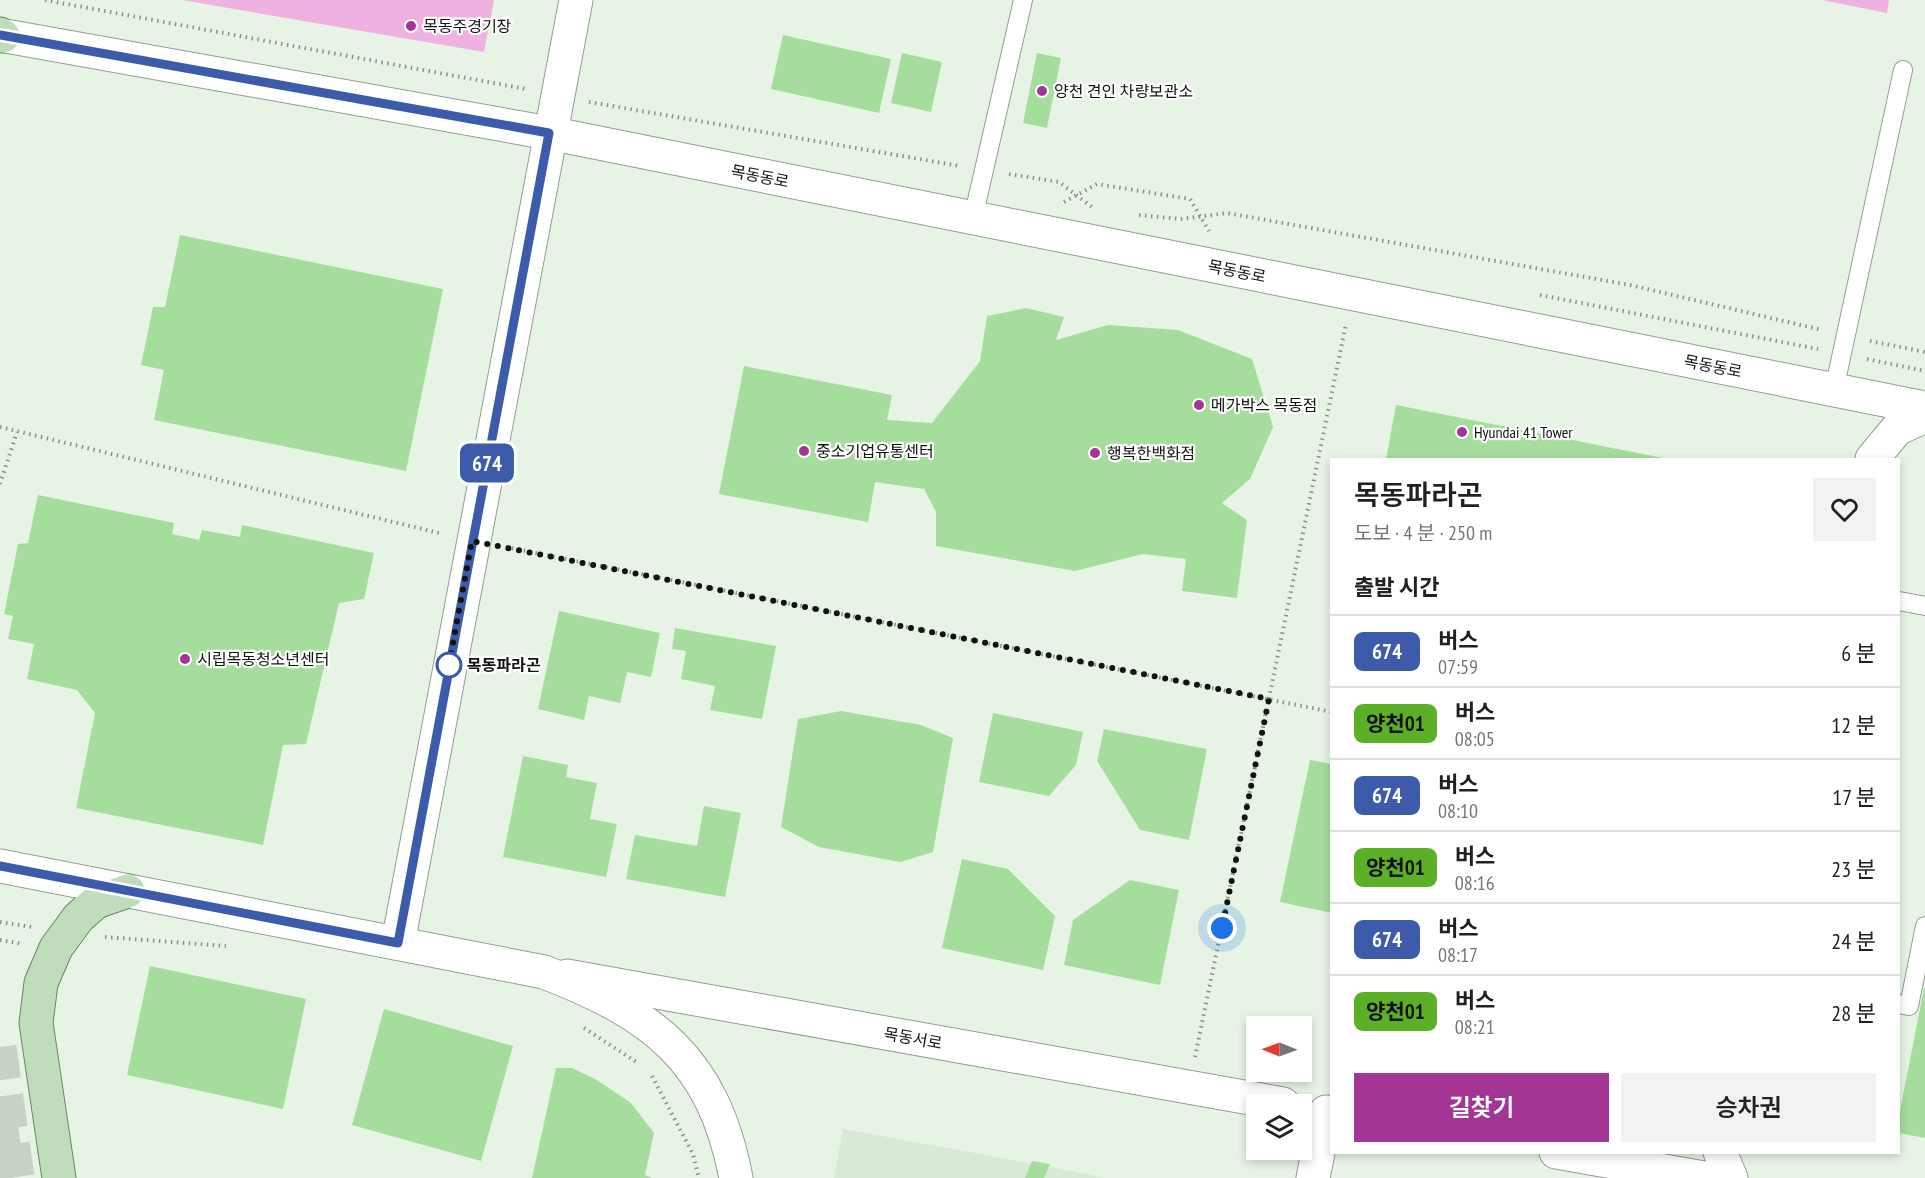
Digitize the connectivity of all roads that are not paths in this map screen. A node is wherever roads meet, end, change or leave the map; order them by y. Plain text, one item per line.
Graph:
1 (576, 0) edge
2 (1023, 0) edge
3 (1, 35) edge
4 (1903, 70) dead end
5 (549, 133) junction
6 (973, 218) junction
7 (1834, 390) junction
8 (1925, 408) edge
9 (1925, 416) edge
10 (1873, 458) edge
11 (1900, 601) edge
12 (1925, 606) edge
13 (0, 866) edge
14 (128, 891) junction
15 (1925, 926) edge
16 (398, 943) junction
17 (544, 972) junction
18 (1900, 1004) edge
19 (1246, 1097) edge
20 (1320, 1111) edge
21 (1567, 1154) edge
22 (1721, 1154) edge
23 (59, 1178) edge
24 (736, 1178) edge
25 (1313, 1178) edge
26 (1704, 1178) edge
27 (1731, 1178) edge

1 - 5 main road
2 - 6 lane
3 - 5 main road, 목동동로
4 - 7 lane
5 - 6 main road, 목동동로
5 - 16 main road
6 - 7 main road, 목동동로
7 - 8 main road, 목동동로
9 - 10 main road
11 - 12 lane
13 - 14 main road, 목동서로
14 - 16 main road, 목동서로
14 - 23 main road
15 - 18 lane
16 - 17 main road, 목동서로
17 - 19 main road, 목동서로
17 - 24 main road, 목동서로
20 - 25 main road
21 - 26 main road
22 - 27 main road

